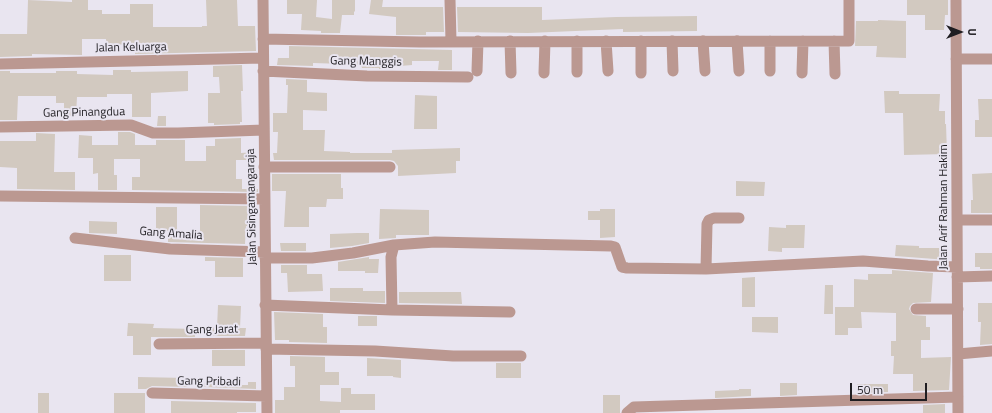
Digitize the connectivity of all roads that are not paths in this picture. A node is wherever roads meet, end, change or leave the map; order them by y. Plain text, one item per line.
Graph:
1 (263, 0) edge
2 (450, 0) edge
3 (849, 0) edge
4 (956, 0) edge
5 (263, 39) junction
6 (510, 41) junction
7 (544, 41) junction
8 (577, 41) junction
9 (606, 41) junction
10 (641, 41) junction
11 (672, 41) junction
12 (703, 41) junction
13 (737, 41) junction
14 (770, 41) junction
15 (803, 41) junction
16 (834, 41) junction
17 (451, 42) junction
18 (478, 42) junction
19 (263, 58) junction
20 (956, 59) junction
21 (992, 59) edge
22 (0, 64) edge
23 (263, 71) junction
24 (608, 71) dead end
25 (673, 71) dead end
26 (704, 71) dead end
27 (739, 71) dead end
28 (770, 71) dead end
29 (576, 72) dead end
30 (510, 73) dead end
31 (544, 73) dead end
32 (640, 73) dead end
33 (802, 73) dead end
34 (835, 74) dead end
35 (0, 127) edge
36 (264, 130) junction
37 (390, 166) dead end
38 (264, 167) junction
39 (0, 196) edge
40 (264, 199) junction
41 (739, 218) dead end
42 (957, 220) junction
43 (992, 220) edge
44 (75, 238) dead end
45 (394, 245) junction
46 (265, 255) junction
47 (706, 269) junction
48 (957, 272) junction
49 (992, 276) edge
50 (265, 305) junction
51 (916, 309) dead end
52 (958, 309) junction
53 (392, 310) junction
54 (510, 312) dead end
55 (159, 344) dead end
56 (266, 346) junction
57 (992, 351) edge
58 (958, 354) junction
59 (520, 356) dead end
60 (152, 393) dead end
61 (266, 396) junction
62 (958, 397) junction
63 (266, 413) edge
64 (627, 413) edge
65 (958, 413) edge

1 - 5 street, Jalan Sisingamangaraja
2 - 17 street
3 - 16 street
4 - 20 street, Jalan Arif Rahman Hakim
5 - 17 street
5 - 19 street, Jalan Sisingamangaraja
6 - 7 street
6 - 18 street
6 - 30 street
7 - 8 street
7 - 31 street
8 - 9 street
8 - 29 street
9 - 10 street
9 - 24 street
10 - 11 street
10 - 32 street
11 - 12 street
11 - 25 street
12 - 13 street
12 - 26 street
13 - 14 street
13 - 27 street
14 - 15 street
14 - 28 street
15 - 16 street
15 - 33 street
16 - 34 street
17 - 18 street
18 - 23 street, Gang Manggis
19 - 22 street, Jalan Keluarga
19 - 23 street, Jalan Sisingamangaraja
20 - 21 street
20 - 42 street, Jalan Arif Rahman Hakim
23 - 36 street, Jalan Sisingamangaraja
35 - 36 street, Gang Pinangdua
36 - 38 street, Jalan Sisingamangaraja
37 - 38 street
38 - 40 street, Jalan Sisingamangaraja
39 - 40 street
40 - 46 street, Jalan Sisingamangaraja
41 - 47 street
42 - 43 street
42 - 48 street, Jalan Arif Rahman Hakim
44 - 46 street, Gang Amalia
45 - 46 street, Gang Amalia
45 - 47 street, Gang Amalia
45 - 53 street
46 - 50 street, Jalan Sisingamangaraja
47 - 48 street
48 - 49 street
48 - 52 street, Jalan Arif Rahman Hakim
50 - 53 street
50 - 56 street, Jalan Sisingamangaraja
51 - 52 street
52 - 58 street, Jalan Arif Rahman Hakim
53 - 54 street
55 - 56 street, Gang Jarat
56 - 59 street, Gang Jarat
56 - 61 street, Jalan Sisingamangaraja
57 - 58 street
58 - 62 street, Jalan Arif Rahman Hakim
60 - 61 street, Gang Pribadi
61 - 63 street, Jalan Sisingamangaraja
62 - 64 street
62 - 65 street, Jalan Arif Rahman Hakim

